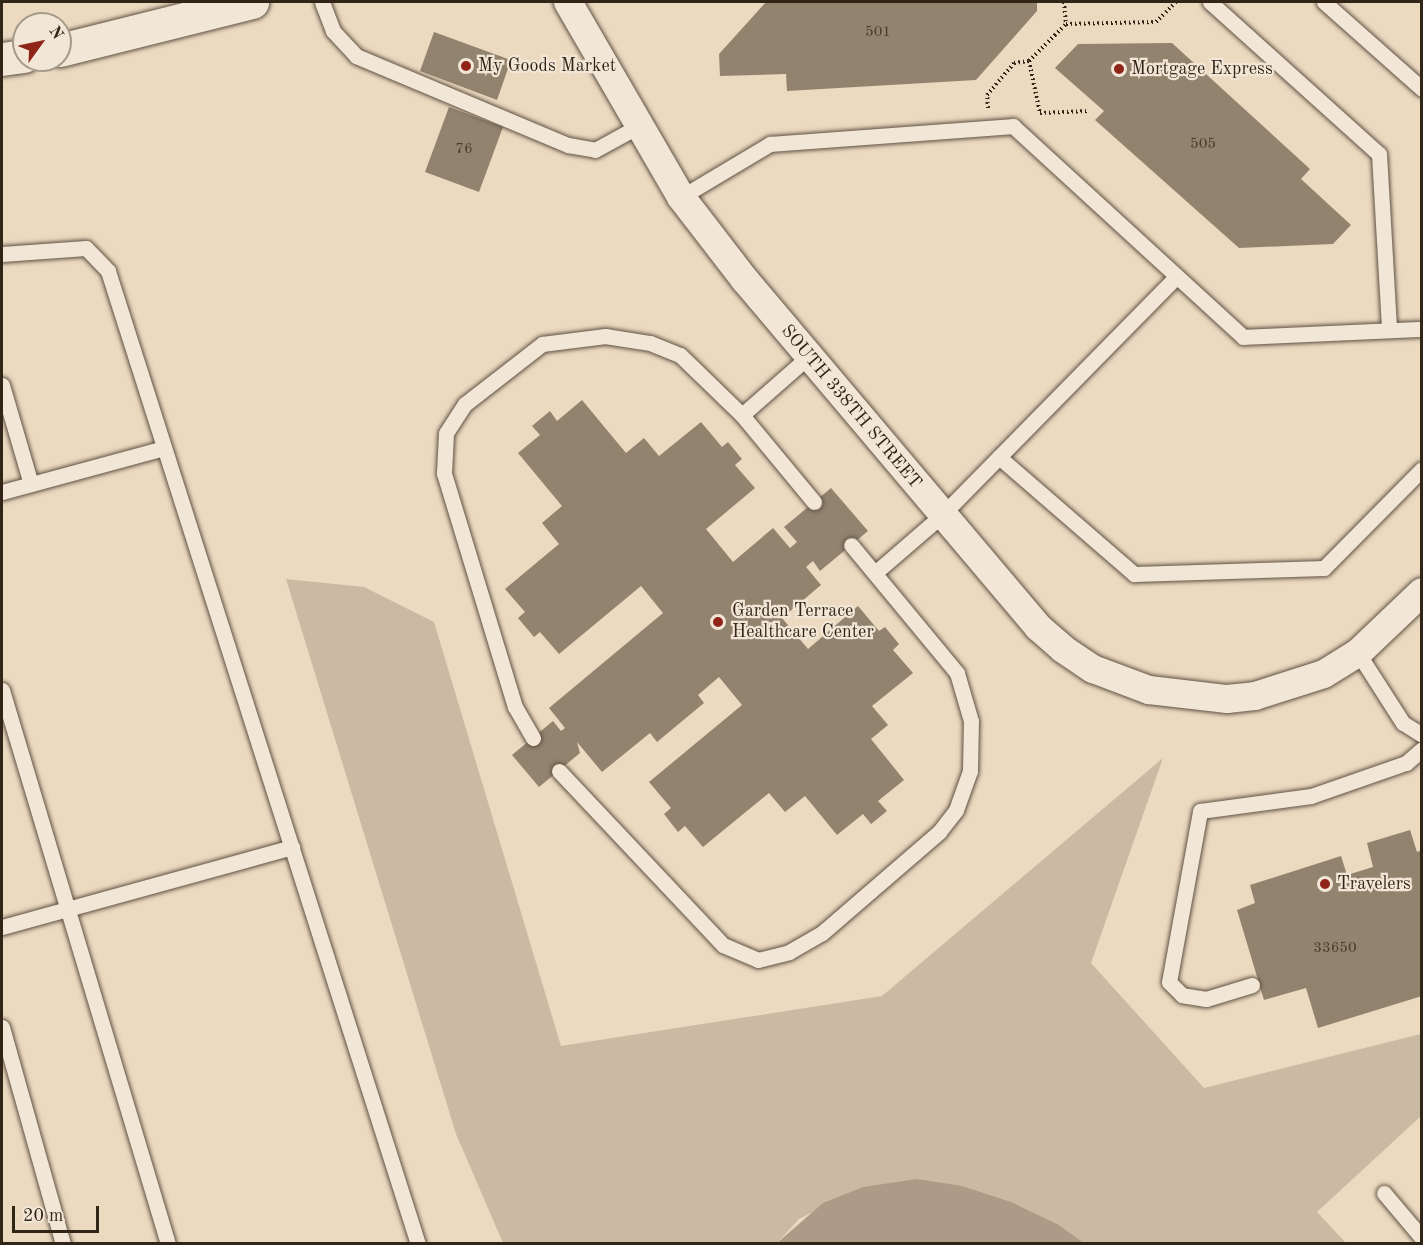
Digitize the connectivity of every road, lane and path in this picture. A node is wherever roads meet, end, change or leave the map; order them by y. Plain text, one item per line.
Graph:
1 (252, 2) edge
2 (322, 2) edge
3 (568, 2) edge
4 (1064, 2) edge
5 (1176, 2) edge
6 (1210, 2) edge
7 (1324, 2) edge
8 (212, 8) edge
9 (1066, 24) junction
10 (72, 47) edge
11 (1029, 61) junction
12 (1422, 89) edge
13 (1089, 111) dead end
14 (637, 127) junction
15 (990, 127) junction
16 (681, 197) junction
17 (2, 254) edge
18 (1176, 277) junction
19 (1422, 328) edge
20 (1389, 330) junction
21 (808, 357) junction
22 (2, 385) edge
23 (742, 415) junction
24 (164, 448) junction
25 (999, 457) junction
26 (1422, 469) edge
27 (31, 484) junction
28 (2, 492) edge
29 (814, 502) dead end
30 (942, 515) junction
31 (851, 545) dead end
32 (876, 572) junction
33 (1422, 592) edge
34 (1358, 653) junction
35 (2, 690) edge
36 (1422, 735) edge
37 (533, 738) dead end
38 (1422, 749) edge
39 (559, 771) dead end
40 (292, 847) junction
41 (66, 909) junction
42 (2, 927) edge
43 (1252, 985) dead end
44 (2, 1027) edge
45 (1384, 1193) dead end
46 (1422, 1238) edge
47 (63, 1244) edge
48 (168, 1244) edge
49 (418, 1244) edge

1 - 8 main road
2 - 14 lane
3 - 14 street, SOUTH 338TH STREET
4 - 9 path
5 - 9 path
6 - 20 lane
7 - 12 lane
8 - 10 main road
9 - 11 path
11 - 13 path
11 - 15 path
14 - 16 street, SOUTH 338TH STREET
15 - 16 lane
15 - 18 lane
16 - 21 street, SOUTH 338TH STREET
17 - 24 lane
18 - 20 lane
18 - 25 lane
19 - 20 lane
21 - 23 lane
21 - 30 street, SOUTH 338TH STREET
22 - 27 lane
23 - 29 lane
23 - 37 lane
24 - 27 lane
24 - 40 lane
25 - 26 lane
25 - 30 lane
27 - 28 lane
30 - 32 lane
30 - 34 street, SOUTH 338TH STREET
31 - 32 lane
32 - 39 lane
33 - 34 street, SOUTH 338TH STREET
34 - 36 lane
35 - 41 lane
38 - 43 lane
40 - 41 lane
40 - 49 lane
41 - 42 lane
41 - 48 lane
44 - 47 lane
45 - 46 lane

